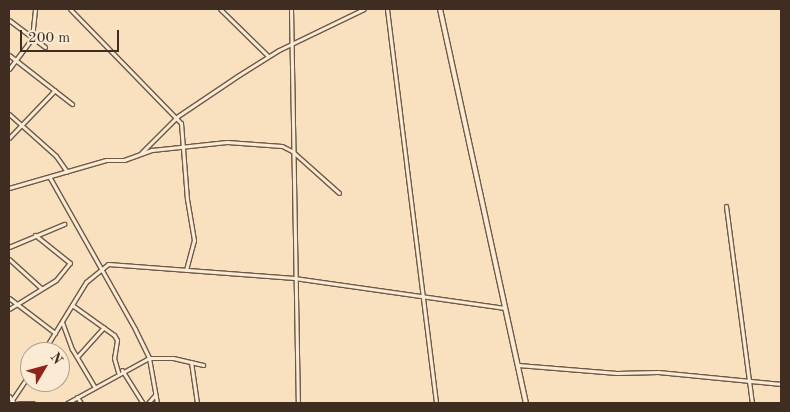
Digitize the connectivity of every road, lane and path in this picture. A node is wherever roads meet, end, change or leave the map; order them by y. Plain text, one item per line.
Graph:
1 (35, 9) edge
2 (70, 9) edge
3 (220, 9) edge
4 (291, 9) edge
5 (364, 9) edge
6 (387, 9) edge
7 (440, 9) edge
8 (9, 20) edge
9 (32, 38) junction
10 (291, 44) junction
11 (45, 47) dead end
12 (9, 55) edge
13 (268, 56) junction
14 (17, 61) junction
15 (9, 68) edge
16 (56, 90) junction
17 (72, 104) dead end
18 (9, 114) edge
19 (178, 116) junction
20 (23, 125) junction
21 (9, 138) edge
22 (183, 147) junction
23 (292, 151) junction
24 (140, 154) junction
25 (68, 172) junction
26 (50, 178) junction
27 (9, 188) edge
28 (340, 193) dead end
29 (726, 206) dead end
30 (64, 224) dead end
31 (35, 235) junction
32 (9, 247) edge
33 (9, 259) edge
34 (100, 267) junction
35 (186, 271) junction
36 (294, 278) junction
37 (41, 288) junction
38 (423, 296) junction
39 (9, 298) edge
40 (15, 304) junction
41 (72, 305) junction
42 (505, 308) junction
43 (9, 309) edge
44 (62, 322) junction
45 (104, 327) junction
46 (55, 333) junction
47 (49, 342) edge
48 (77, 357) junction
49 (148, 358) junction
50 (190, 361) junction
51 (518, 364) junction
52 (203, 366) dead end
53 (120, 371) junction
54 (749, 382) junction
55 (781, 384) edge
56 (94, 386) junction
57 (20, 390) edge
58 (155, 395) junction
59 (9, 396) edge
60 (78, 396) junction
61 (12, 403) edge
62 (19, 403) edge
63 (33, 403) edge
64 (67, 403) edge
65 (81, 403) edge
66 (143, 403) edge
67 (148, 403) edge
68 (157, 403) edge
69 (197, 403) edge
70 (298, 403) edge
71 (436, 403) edge
72 (526, 403) edge
73 (752, 403) edge

1 - 9 street
2 - 19 street
3 - 13 street
4 - 10 street
5 - 10 street
6 - 38 street
7 - 42 street
8 - 9 street
9 - 11 street
9 - 14 street
10 - 13 street
10 - 23 street
12 - 14 street
13 - 19 street
14 - 15 street
14 - 16 street
16 - 17 street
16 - 20 street
18 - 20 street
19 - 22 street
19 - 24 street
20 - 21 street
20 - 25 street
22 - 23 street
22 - 24 street
22 - 35 street
23 - 28 street
23 - 36 street
24 - 25 street
25 - 26 street
26 - 27 street
26 - 34 street
29 - 54 street
30 - 31 street
31 - 32 street
31 - 37 street
33 - 37 street
34 - 35 street
34 - 41 street
34 - 49 street
35 - 36 street
36 - 38 street
36 - 70 street
37 - 40 street
38 - 42 street
38 - 71 street
39 - 40 street
40 - 43 street
40 - 46 street
41 - 44 street
41 - 45 street
42 - 51 street
44 - 46 street
44 - 48 street
45 - 48 street
45 - 53 street
46 - 47 street
48 - 56 street
49 - 50 street
49 - 53 street
49 - 58 street
50 - 52 street
50 - 69 street
51 - 54 street
51 - 72 street
53 - 56 street
53 - 66 street
54 - 55 street
54 - 73 street
56 - 60 street
57 - 61 street
58 - 67 street
58 - 68 street
59 - 61 street
60 - 64 street
60 - 65 street
62 - 63 street

